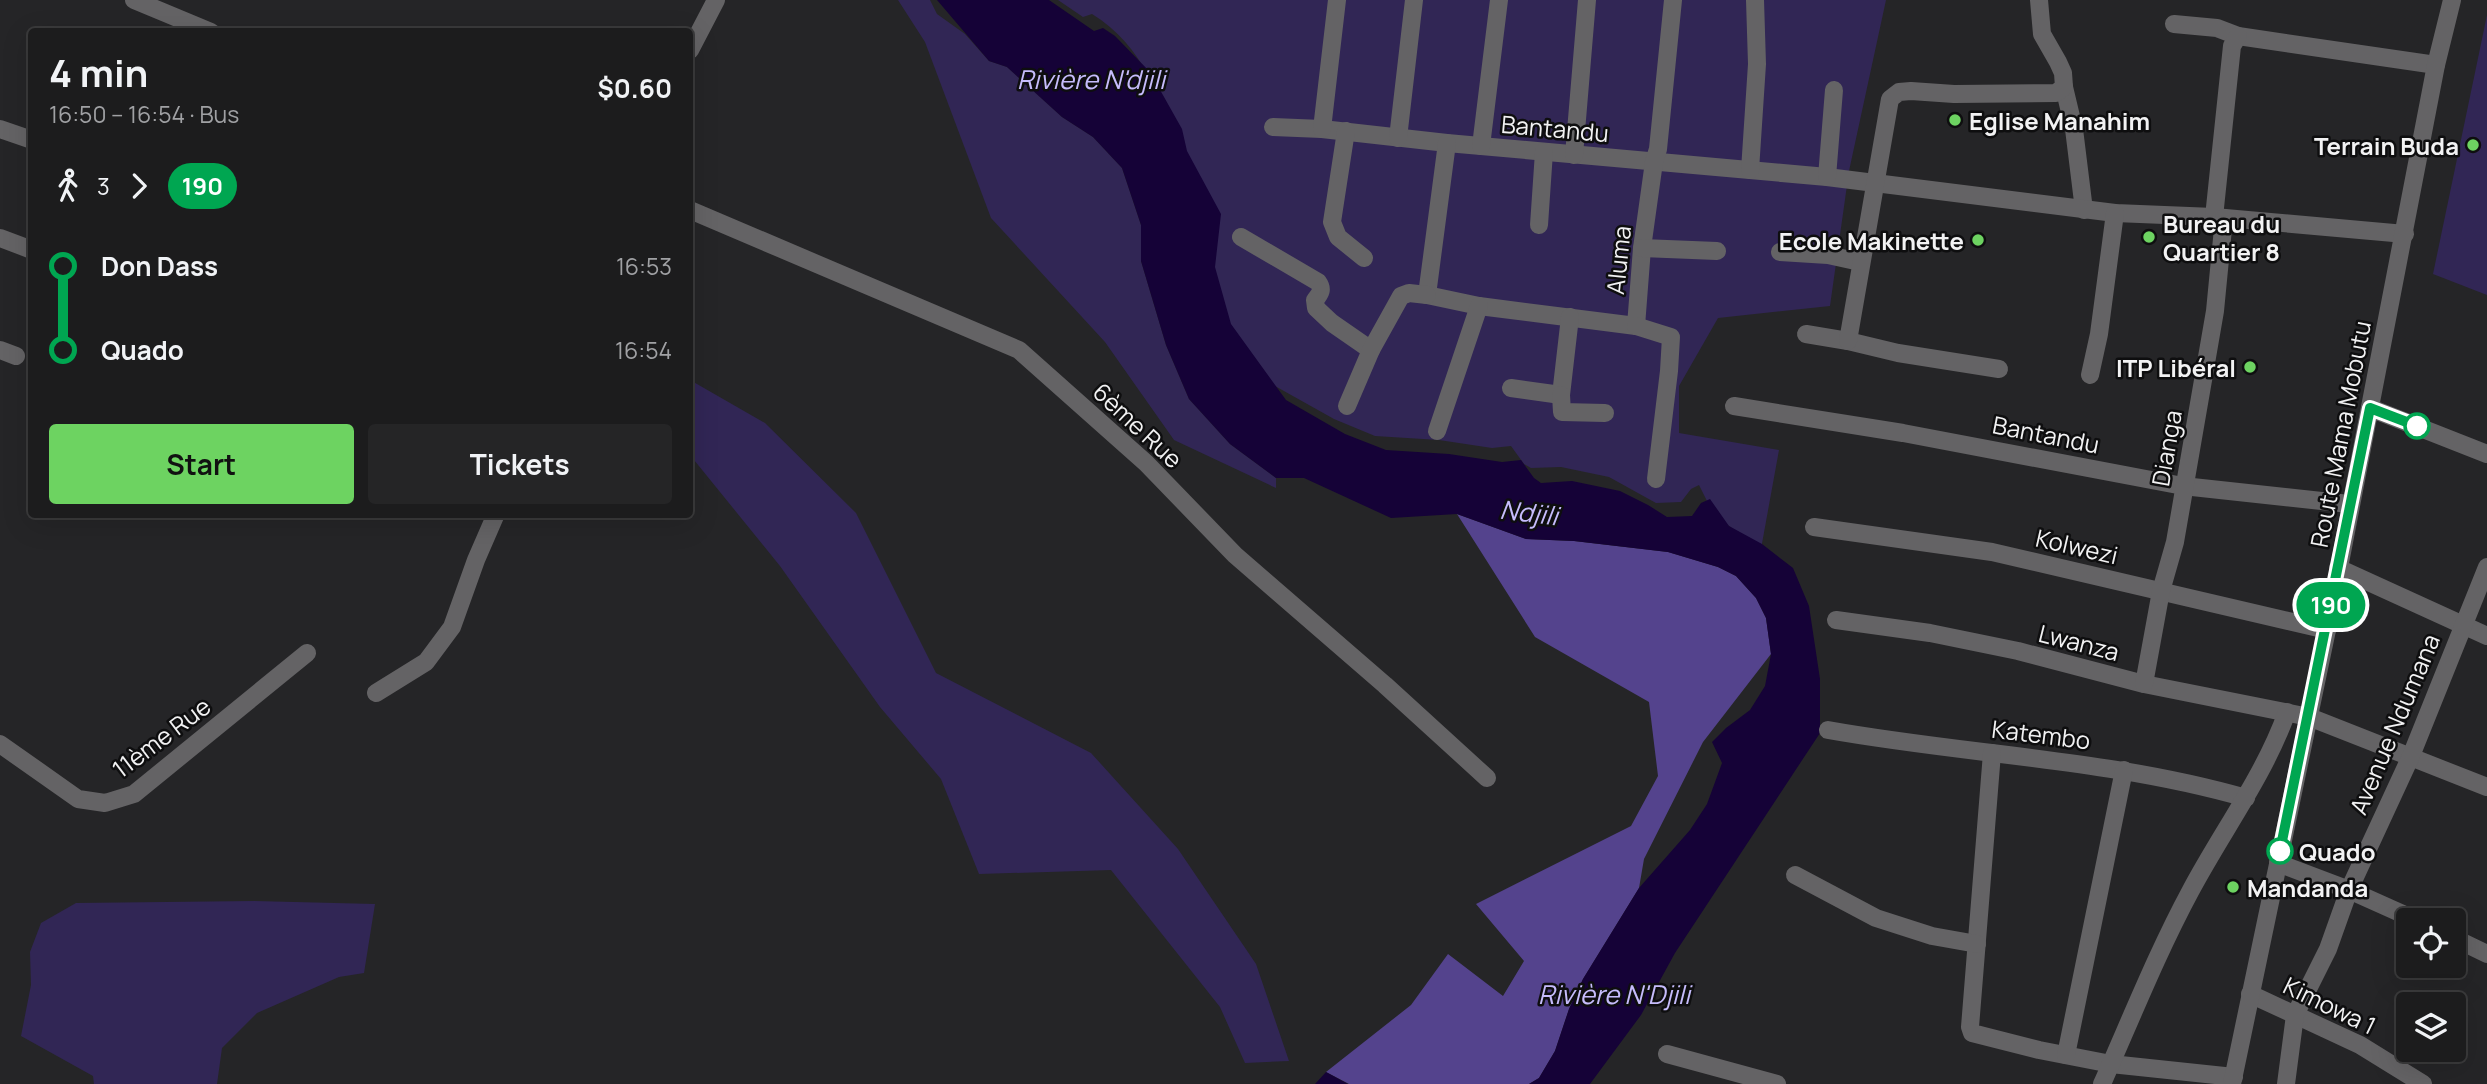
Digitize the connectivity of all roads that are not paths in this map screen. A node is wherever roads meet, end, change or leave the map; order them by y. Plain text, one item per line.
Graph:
1 (134, 0) edge
2 (716, 0) edge
3 (1337, 0) edge
4 (1414, 0) edge
5 (1499, 0) edge
6 (1587, 0) edge
7 (1673, 0) edge
8 (1755, 0) edge
9 (2039, 0) edge
10 (2452, 0) edge
11 (2174, 24) dead end
12 (201, 28) edge
13 (2238, 36) junction
14 (693, 44) edge
15 (2436, 65) junction
16 (2064, 87) junction
17 (1834, 90) dead end
18 (1273, 127) dead end
19 (0, 129) edge
20 (1322, 129) junction
21 (1346, 131) junction
22 (1398, 138) junction
23 (28, 139) edge
24 (1447, 143) junction
25 (1481, 146) junction
26 (1544, 152) junction
27 (1574, 155) junction
28 (1654, 162) junction
29 (1750, 170) junction
30 (1827, 177) junction
31 (1874, 183) junction
32 (2084, 209) junction
33 (693, 211) edge
34 (2115, 213) junction
35 (2219, 218) junction
36 (1539, 225) dead end
37 (2405, 234) junction
38 (1241, 237) dead end
39 (0, 238) edge
40 (28, 248) edge
41 (1642, 248) junction
42 (1717, 251) dead end
43 (1780, 252) dead end
44 (1364, 258) dead end
45 (1860, 262) junction
46 (1431, 297) junction
47 (1479, 306) junction
48 (1570, 317) junction
49 (1636, 326) junction
50 (1805, 334) dead end
51 (1848, 341) junction
52 (1371, 350) junction
53 (1999, 369) dead end
54 (2090, 375) dead end
55 (1511, 388) dead end
56 (1561, 395) junction
57 (1734, 406) dead end
58 (1348, 407) dead end
59 (2370, 408) junction
60 (1605, 413) dead end
61 (1437, 431) dead end
62 (2487, 454) edge
63 (1656, 479) dead end
64 (2183, 486) junction
65 (2349, 504) junction
66 (494, 518) edge
67 (1814, 527) dead end
68 (2487, 567) edge
69 (2338, 568) junction
70 (2161, 591) junction
71 (1836, 620) dead end
72 (2462, 626) junction
73 (2327, 631) junction
74 (2487, 636) edge
75 (307, 653) dead end
76 (2144, 684) junction
77 (376, 693) dead end
78 (2287, 712) junction
79 (2309, 717) junction
80 (1828, 730) dead end
81 (0, 744) edge
82 (1992, 753) junction
83 (2411, 756) junction
84 (2124, 770) junction
85 (1487, 778) dead end
86 (2487, 786) edge
87 (2246, 798) junction
88 (2278, 863) junction
89 (1795, 875) dead end
90 (2349, 890) junction
91 (2396, 911) edge
92 (1977, 944) junction
93 (2466, 944) edge
94 (2487, 954) edge
95 (2250, 994) junction
96 (2295, 1015) junction
97 (1667, 1054) dead end
98 (2066, 1055) junction
99 (2111, 1064) junction
100 (2233, 1081) edge
101 (1777, 1084) edge
102 (2102, 1084) edge
103 (2286, 1084) edge
104 (2423, 1084) edge

1 - 12 street
2 - 14 street
3 - 20 street
4 - 22 street
5 - 25 street
6 - 27 street
7 - 28 street, Aluma
8 - 29 street
9 - 16 street
10 - 15 street, Route Mama Mobutu
11 - 13 street
13 - 15 street
13 - 35 street, Dianga
15 - 37 street, Route Mama Mobutu
16 - 31 street
16 - 32 street
17 - 30 street
18 - 20 street, Bantandu
19 - 23 street
20 - 21 street, Bantandu
21 - 22 street, Bantandu
21 - 44 street
22 - 24 street, Bantandu
24 - 25 street, Bantandu
24 - 46 street
25 - 26 street, Bantandu
26 - 27 street, Bantandu
26 - 36 street
27 - 28 street, Bantandu
28 - 29 street, Bantandu
28 - 41 street, Aluma
29 - 30 street, Bantandu
30 - 31 street, Bantandu
31 - 32 street, Bantandu
31 - 45 street
32 - 34 street, Bantandu
33 - 85 street, 6ème Rue
34 - 35 street, Bantandu
34 - 54 street
35 - 37 street, Bantandu
35 - 64 street, Dianga
37 - 59 street, Route Mama Mobutu
38 - 52 street
39 - 40 street
41 - 42 street
41 - 49 street, Aluma
43 - 45 street
45 - 51 street
46 - 47 street, Aluma
46 - 52 street
47 - 48 street, Aluma
47 - 61 street
48 - 49 street, Aluma
48 - 56 street
49 - 63 street
50 - 51 street
51 - 53 street
52 - 58 street
55 - 56 street
56 - 60 street
57 - 64 street, Bantandu
59 - 62 street
59 - 65 street, Route Mama Mobutu
64 - 65 street, Bantandu
64 - 70 street, Dianga
65 - 69 street, Route Mama Mobutu
66 - 77 street
67 - 70 street, Kolwezi
68 - 72 street, Avenue Ndumana
69 - 72 street
69 - 73 street, Route Mama Mobutu
70 - 73 street, Kolwezi
70 - 76 street, Dianga
71 - 76 street, Lwanza
72 - 74 street
72 - 83 street, Avenue Ndumana
73 - 79 street, Route Mama Mobutu
75 - 81 street, 11ème Rue
76 - 78 street, Lwanza
78 - 79 street, Lwanza
78 - 87 street
79 - 83 street, Lwanza
79 - 88 street, Route Mama Mobutu
80 - 82 street, Katembo
82 - 84 street, Katembo
82 - 92 street
83 - 86 street, Lwanza
83 - 90 street, Avenue Ndumana
84 - 87 street, Katembo
84 - 98 street
87 - 99 street
88 - 90 street
88 - 95 street, Route Mama Mobutu
89 - 92 street
90 - 91 street
90 - 96 street, Avenue Ndumana
92 - 98 street
93 - 94 street
95 - 96 street, Kimowa 1
95 - 100 street, Route Mama Mobutu
96 - 103 street, Avenue Ndumana
96 - 104 street, Kimowa 1
97 - 101 street
98 - 99 street
99 - 100 street
99 - 102 street

